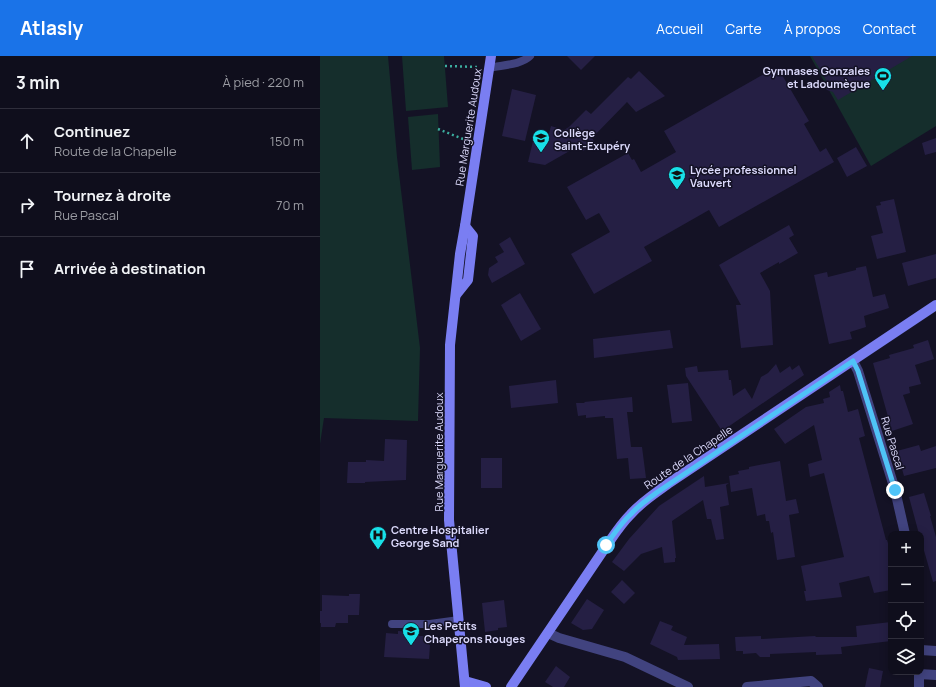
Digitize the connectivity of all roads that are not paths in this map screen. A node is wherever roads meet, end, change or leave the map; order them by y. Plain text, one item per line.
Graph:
1 (491, 56) edge
2 (530, 56) edge
3 (489, 68) junction
4 (936, 305) edge
5 (853, 361) junction
6 (904, 531) edge
7 (459, 620) junction
8 (392, 624) dead end
9 (548, 633) junction
10 (924, 650) edge
11 (936, 650) edge
12 (924, 674) edge
13 (919, 675) edge
14 (936, 675) edge
15 (465, 684) edge
16 (486, 687) edge
17 (511, 687) edge
18 (688, 687) edge
19 (747, 687) edge
20 (818, 687) edge
21 (919, 687) edge

1 - 3 street, Rue Marguerite Audoux
2 - 3 lane
3 - 7 street, Rue Marguerite Audoux
4 - 5 street, Route de la Chapelle
5 - 6 street, Rue Pascal
5 - 9 street, Route de la Chapelle
7 - 8 lane
7 - 15 street, Rue Marguerite Audoux
9 - 17 street, Route de la Chapelle
9 - 18 street
10 - 11 street
12 - 14 street
13 - 21 street
15 - 16 street, Rue Marguerite Audoux
19 - 20 street

